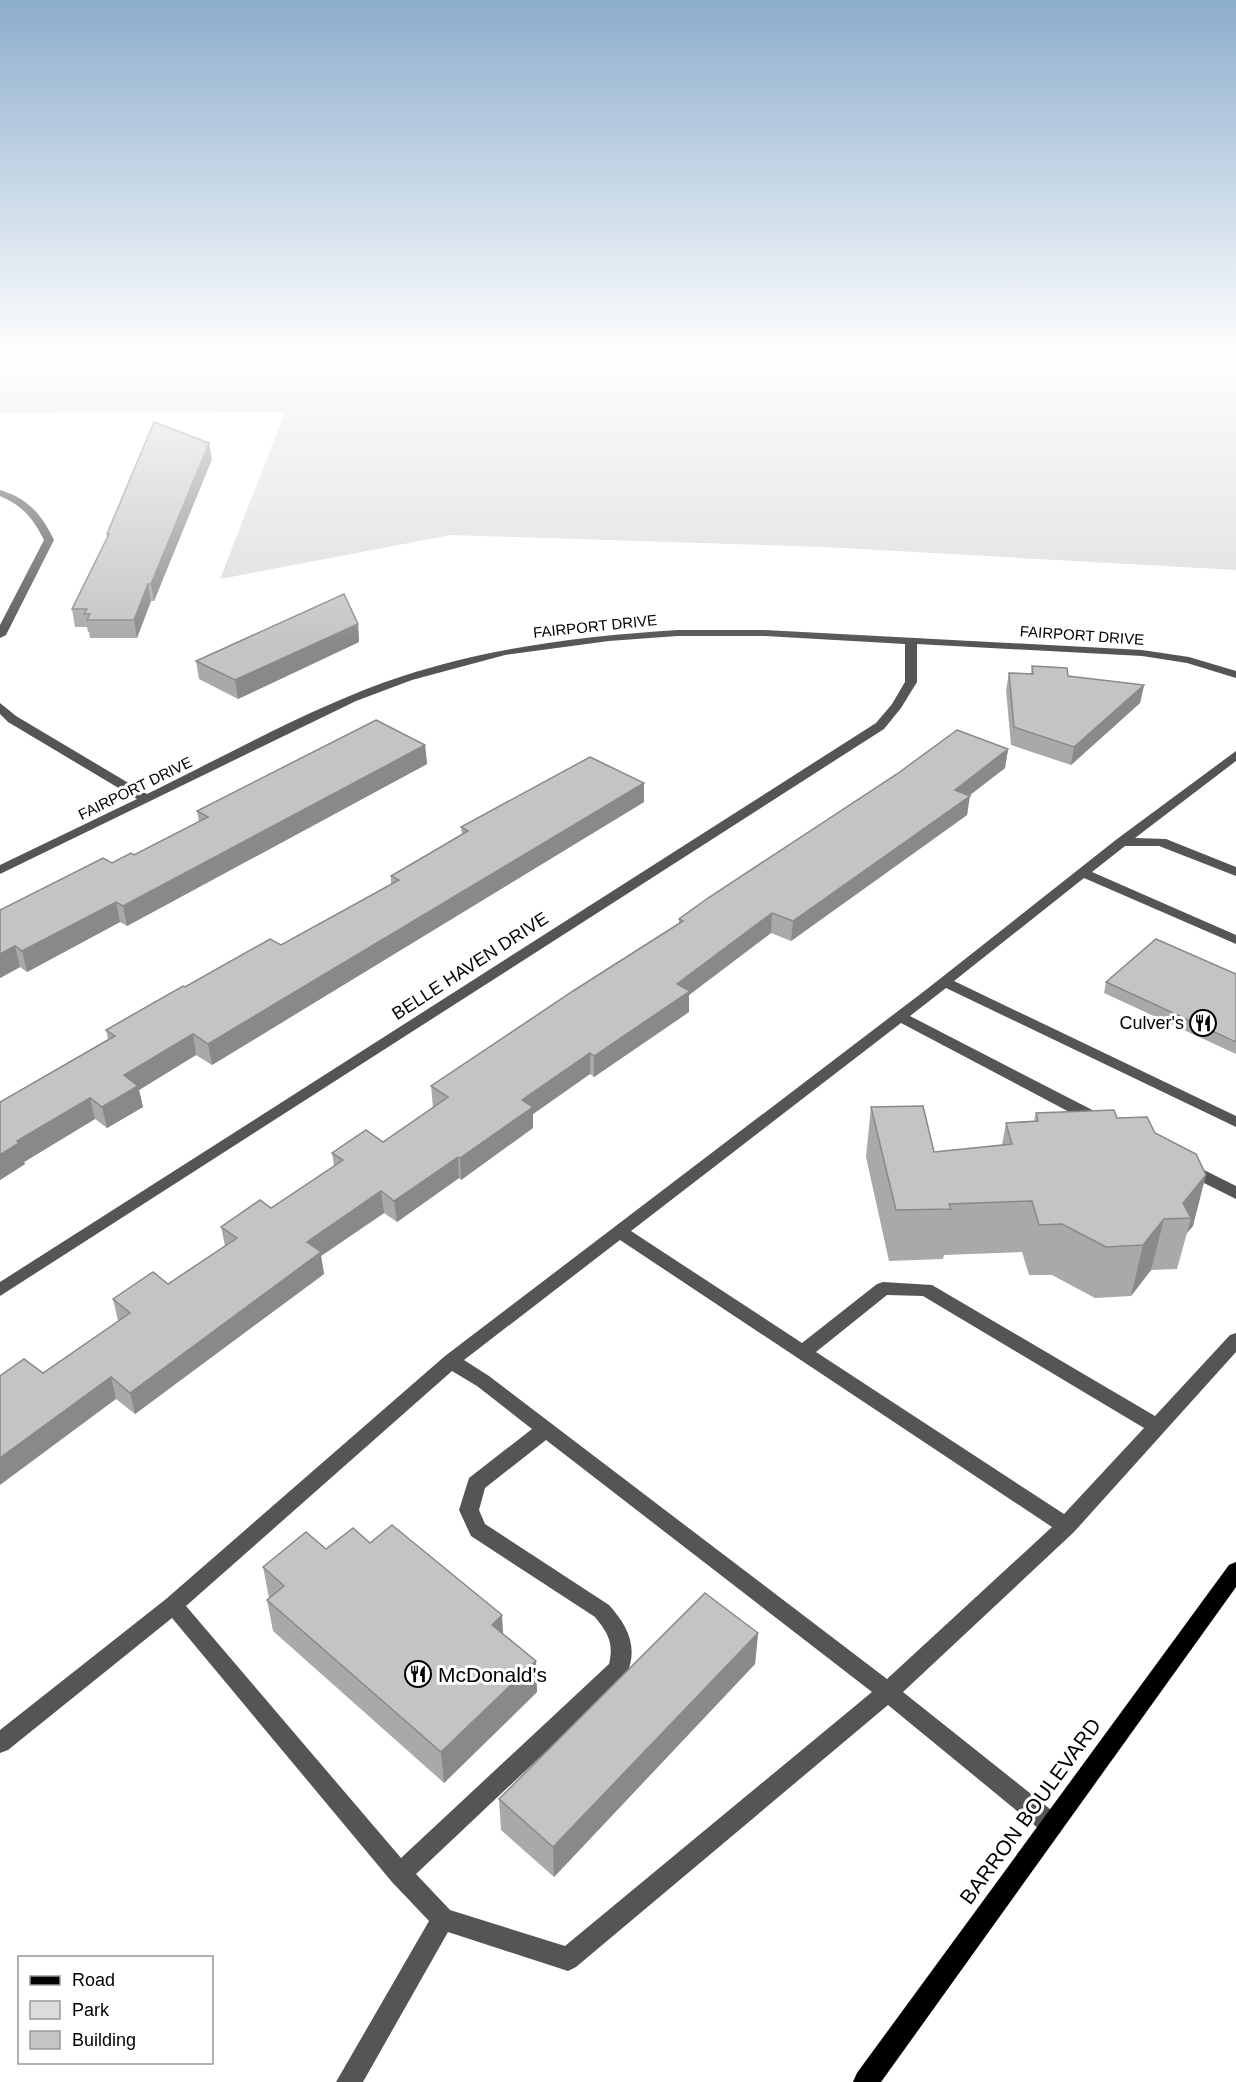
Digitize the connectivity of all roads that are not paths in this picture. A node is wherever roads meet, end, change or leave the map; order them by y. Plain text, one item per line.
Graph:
1 (0, 493) edge
2 (0, 636) edge
3 (911, 640) junction
4 (1236, 675) edge
5 (0, 707) edge
6 (1236, 754) edge
7 (146, 799) junction
8 (1122, 842) junction
9 (0, 870) edge
10 (1236, 872) edge
11 (1083, 873) junction
12 (1236, 940) edge
13 (944, 982) junction
14 (900, 1017) junction
15 (1236, 1122) edge
16 (1110, 1127) edge
17 (1173, 1160) edge
18 (1236, 1193) edge
19 (620, 1232) junction
20 (0, 1290) edge
21 (1236, 1340) edge
22 (803, 1352) junction
23 (451, 1361) junction
24 (1158, 1427) junction
25 (546, 1430) junction
26 (1067, 1526) junction
27 (1236, 1571) edge
28 (173, 1605) junction
29 (888, 1692) junction
30 (0, 1743) edge
31 (1052, 1825) junction
32 (400, 1874) junction
33 (443, 1919) junction
34 (349, 2082) edge
35 (866, 2082) edge

1 - 2 street
3 - 4 street, FAIRPORT DRIVE
3 - 7 street, FAIRPORT DRIVE
3 - 20 street, BELLE HAVEN DRIVE
5 - 7 street
6 - 8 street
7 - 9 street, FAIRPORT DRIVE
8 - 10 street
8 - 11 street
11 - 12 street
11 - 13 street
13 - 14 street
13 - 15 street
14 - 16 street
14 - 19 street
17 - 18 street
19 - 22 street
19 - 23 street
21 - 24 street
22 - 24 street
22 - 26 street
23 - 25 street
23 - 28 street
24 - 26 street
25 - 29 street
25 - 32 street
26 - 29 street
27 - 31 main road, BARRON BOULEVARD
28 - 30 street
28 - 32 street
29 - 31 street
29 - 33 street
31 - 35 main road, BARRON BOULEVARD
32 - 33 street
33 - 34 street

